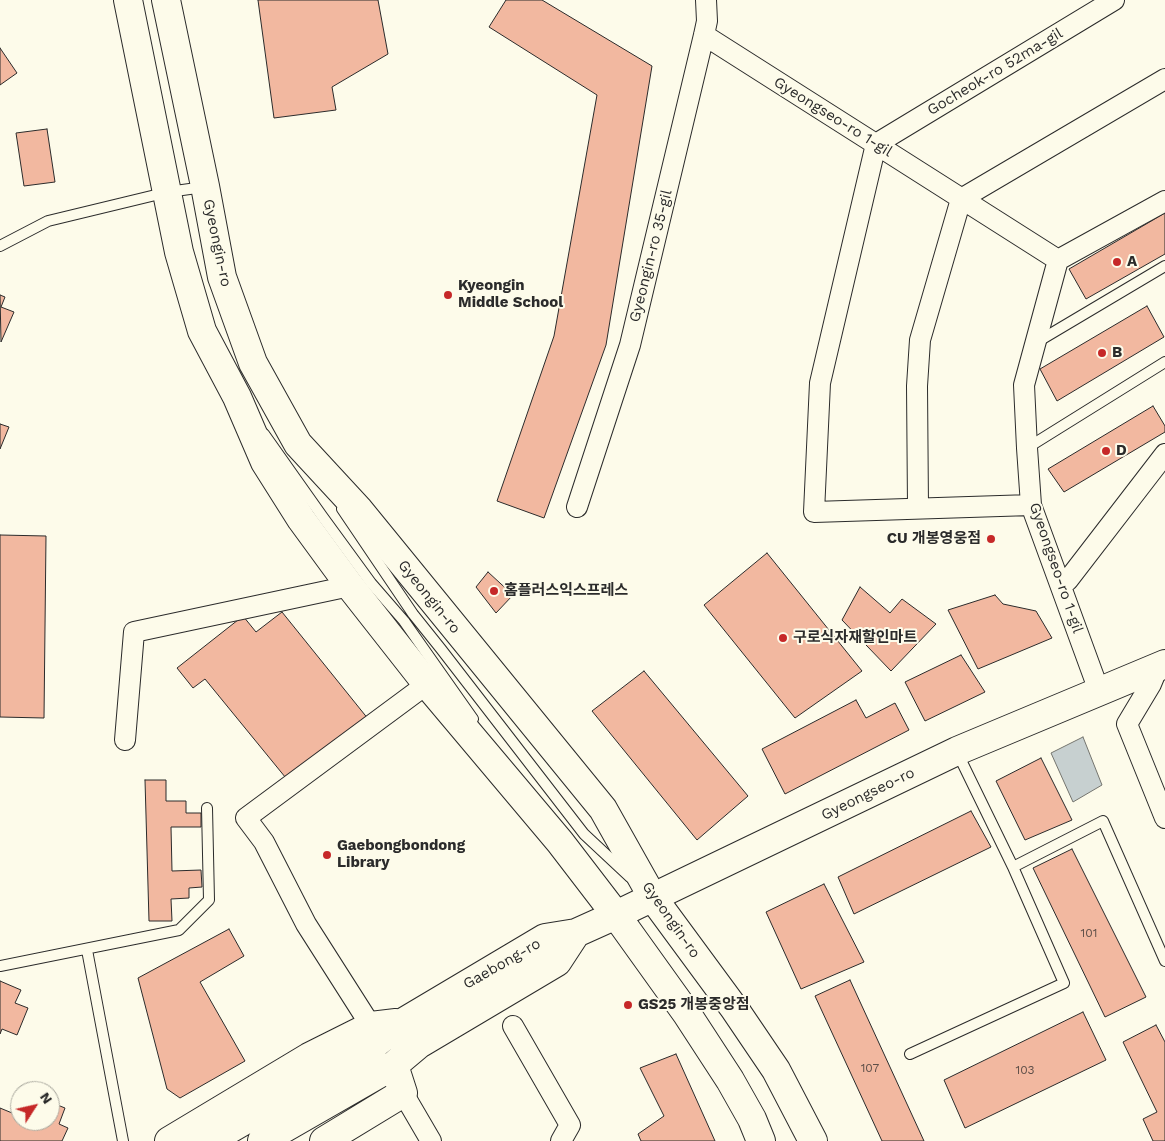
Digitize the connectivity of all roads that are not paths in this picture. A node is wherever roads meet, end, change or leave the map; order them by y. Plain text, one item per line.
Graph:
1 (128, 0) edge
2 (166, 0) edge
3 (706, 0) edge
4 (1114, 0) edge
5 (704, 35) junction
6 (1165, 79) edge
7 (876, 144) junction
8 (205, 186) junction
9 (168, 192) junction
10 (961, 199) junction
11 (1165, 200) edge
12 (0, 246) edge
13 (1058, 260) junction
14 (1165, 266) edge
15 (1036, 342) junction
16 (1165, 362) edge
17 (237, 397) junction
18 (1027, 448) junction
19 (1165, 454) edge
20 (1031, 505) junction
21 (577, 507) dead end
22 (918, 507) junction
23 (1060, 585) junction
24 (350, 586) junction
25 (1161, 666) edge
26 (427, 684) junction
27 (1099, 691) junction
28 (125, 740) dead end
29 (957, 751) junction
30 (207, 808) dead end
31 (1165, 818) edge
32 (560, 842) junction
33 (1013, 867) junction
34 (653, 898) junction
35 (616, 915) junction
36 (576, 933) junction
37 (87, 950) junction
38 (1165, 961) edge
39 (0, 966) edge
40 (402, 1023) junction
41 (371, 1026) junction
42 (513, 1026) dead end
43 (910, 1054) dead end
44 (394, 1065) junction
45 (403, 1093) junction
46 (123, 1141) edge
47 (169, 1141) edge
48 (209, 1141) edge
49 (262, 1141) edge
50 (324, 1141) edge
51 (431, 1141) edge
52 (561, 1141) edge
53 (761, 1141) edge
54 (813, 1141) edge

1 - 9 main road
2 - 8 main road, Gyeongin-ro
3 - 5 street, Gyeongin-ro 35-gil
4 - 7 street, Gocheok-ro 52ma-gil
5 - 7 street, Gyeongseo-ro 1-gil
5 - 21 street, Gyeongin-ro 35-gil
6 - 10 street
7 - 10 street, Gyeongseo-ro 1-gil
7 - 22 street
8 - 9 lane
8 - 34 main road, Gyeongin-ro
9 - 12 lane
9 - 17 main road
10 - 13 street, Gyeongseo-ro 1-gil
10 - 22 street
11 - 13 street
13 - 15 street, Gyeongseo-ro 1-gil
14 - 15 lane
15 - 18 street, Gyeongseo-ro 1-gil
16 - 18 lane
17 - 24 main road
17 - 32 lane
18 - 20 street, Gyeongseo-ro 1-gil
19 - 23 street
20 - 22 street
20 - 23 street, Gyeongseo-ro 1-gil
23 - 27 street, Gyeongseo-ro 1-gil
24 - 26 main road
24 - 28 street
25 - 27 main road, Gyeongseo-ro
25 - 31 street
26 - 32 main road
26 - 41 street
27 - 29 main road, Gyeongseo-ro
29 - 33 lane
29 - 34 main road, Gyeongseo-ro
30 - 37 lane
32 - 35 main road
33 - 38 lane
33 - 43 lane
34 - 35 main road, Gyeongseo-ro
34 - 54 main road, Gyeongin-ro
35 - 36 main road, Gyeongseo-ro
35 - 53 main road
36 - 40 main road, Gaebong-ro
36 - 44 main road, Gaebong-ro
37 - 39 lane
37 - 46 lane
40 - 41 main road
40 - 48 main road, Gaebong-ro
41 - 47 main road
42 - 52 street
44 - 45 main road
44 - 49 main road, Gaebong-ro
45 - 50 main road
45 - 51 street

